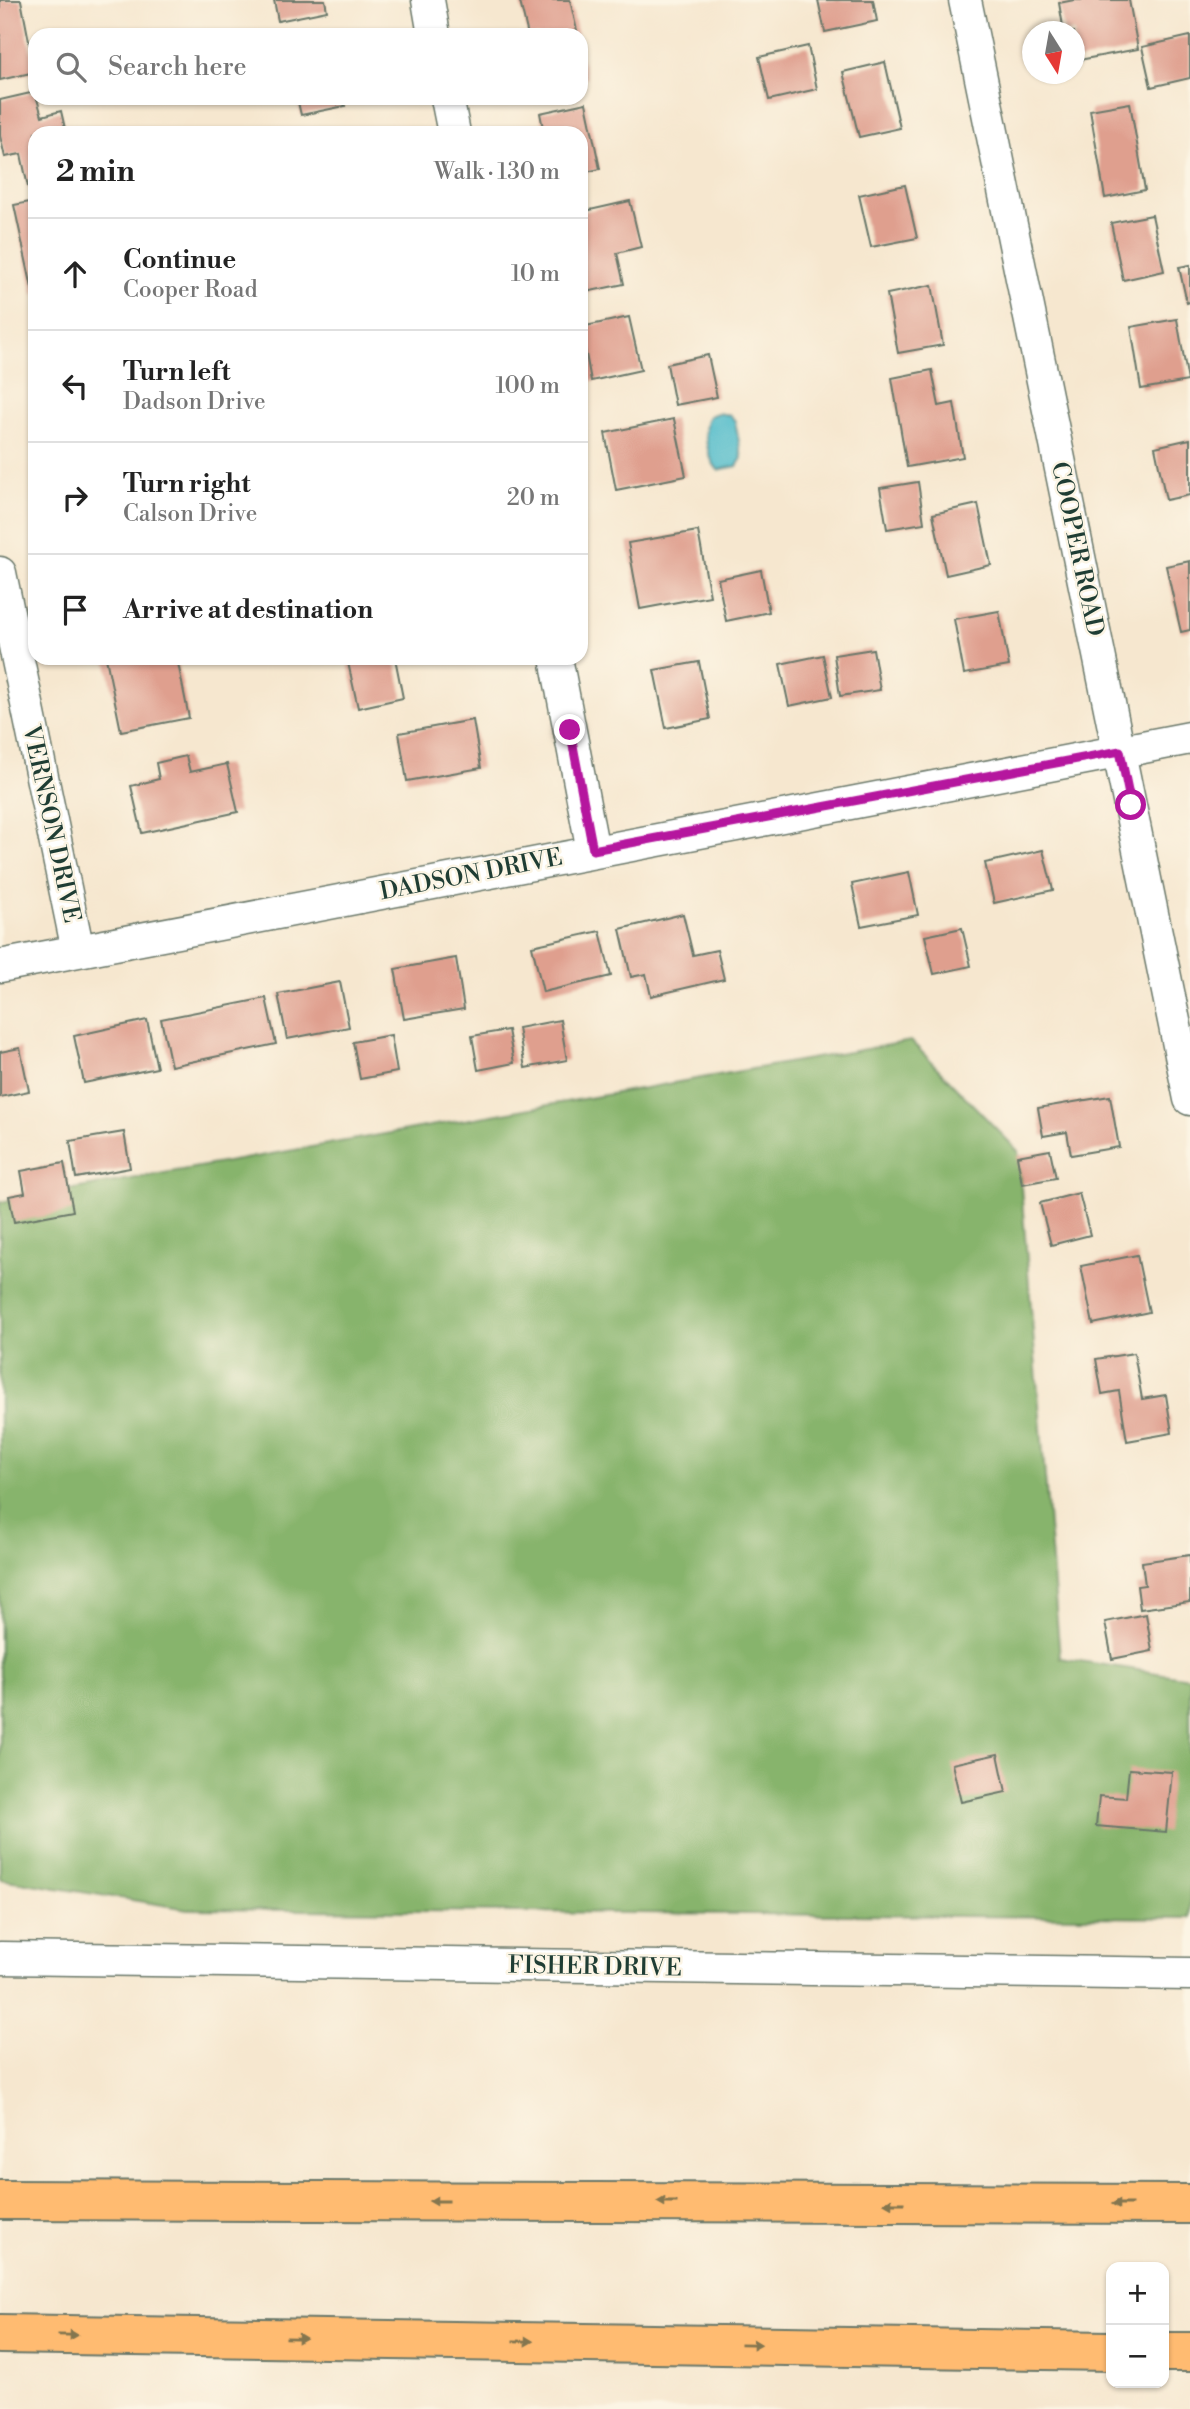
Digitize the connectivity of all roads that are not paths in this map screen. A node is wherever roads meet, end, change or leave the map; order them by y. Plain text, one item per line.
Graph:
1 (428, 0) edge
2 (965, 0) edge
3 (433, 28) edge
4 (448, 105) edge
5 (452, 126) edge
6 (0, 573) edge
7 (557, 665) edge
8 (1190, 738) edge
9 (1120, 751) junction
10 (593, 850) junction
11 (78, 951) junction
12 (0, 967) edge
13 (1190, 1099) edge
14 (0, 1958) edge
15 (1190, 1974) edge
16 (0, 2200) edge
17 (1190, 2204) edge
18 (0, 2334) edge
19 (1106, 2351) edge
20 (1169, 2352) edge
21 (1190, 2353) edge

1 - 3 street
2 - 9 street, COOPER ROAD
4 - 5 street
6 - 11 street, VERNSON DRIVE
7 - 10 street
8 - 9 street, DADSON DRIVE
9 - 10 street, DADSON DRIVE
9 - 13 street, COOPER ROAD
10 - 11 street, DADSON DRIVE
11 - 12 street, DADSON DRIVE
14 - 15 street, FISHER DRIVE
17 -> 16 highway
18 -> 19 highway
20 - 21 highway

